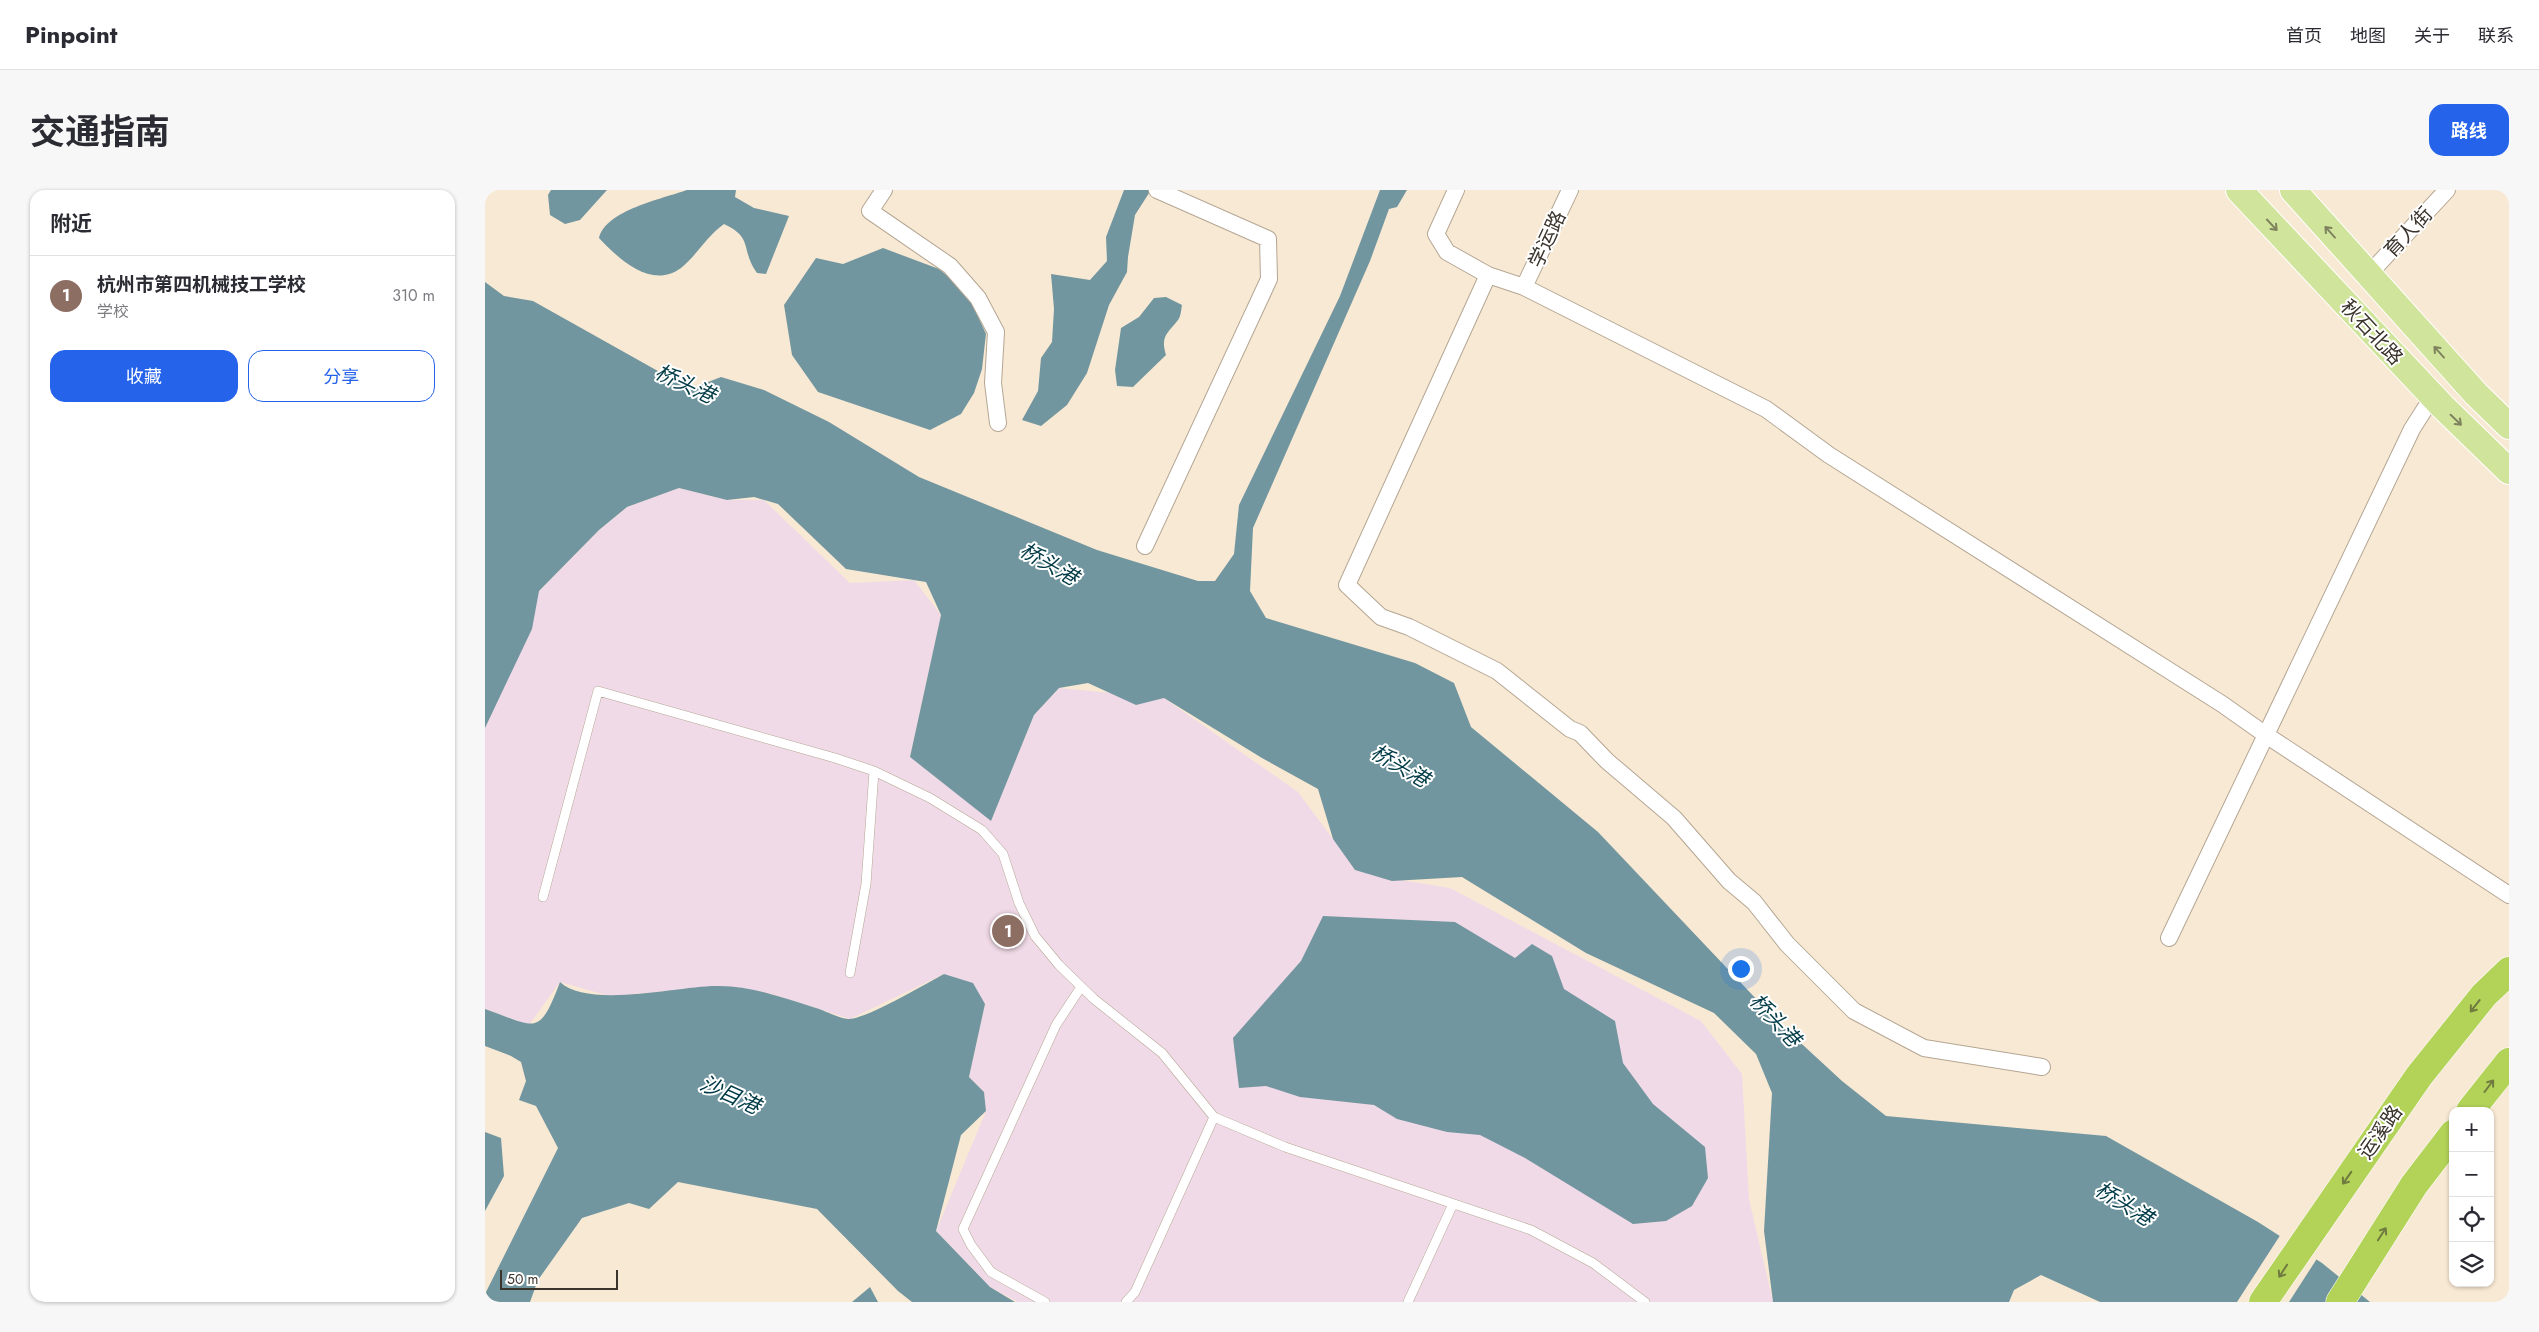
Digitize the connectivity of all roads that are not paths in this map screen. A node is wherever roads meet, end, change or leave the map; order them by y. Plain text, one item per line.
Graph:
1 (884, 190) edge
2 (1157, 190) edge
3 (1456, 190) edge
4 (1570, 190) edge
5 (2239, 190) edge
6 (2293, 190) edge
7 (2447, 190) edge
8 (2369, 274) junction
9 (1488, 275) junction
10 (1524, 287) junction
11 (2433, 396) junction
12 (998, 422) dead end
13 (2509, 426) edge
14 (2509, 471) edge
15 (1145, 546) dead end
16 (2266, 735) junction
17 (874, 771) junction
18 (2509, 895) edge
19 (543, 897) dead end
20 (2169, 938) dead end
21 (2509, 971) edge
22 (850, 973) dead end
23 (1081, 987) junction
24 (2509, 1062) edge
25 (2042, 1067) dead end
26 (2473, 1107) edge
27 (1214, 1117) junction
28 (2449, 1139) edge
29 (1453, 1204) junction
30 (1045, 1302) edge
31 (1126, 1302) edge
32 (1408, 1302) edge
33 (1645, 1302) edge
34 (2263, 1302) edge
35 (2340, 1302) edge

1 - 12 street
2 - 15 street
3 - 9 street
4 - 10 street, 学运路
5 -> 11 main road, 秋石北路
8 -> 6 main road, 秋石北路
7 - 8 street, 育人街
13 -> 8 main road, 秋石北路
9 - 10 street
9 - 25 street
10 - 16 street
11 -> 14 main road, 秋石北路
11 - 16 street
16 - 18 street
16 - 20 street
17 - 19 lane
17 - 22 lane
17 - 23 lane
21 -> 34 highway, 运溪路
23 - 27 lane
23 - 30 lane
26 -> 24 highway
27 - 29 lane
27 - 31 lane
35 -> 28 highway
29 - 32 lane
29 - 33 lane

